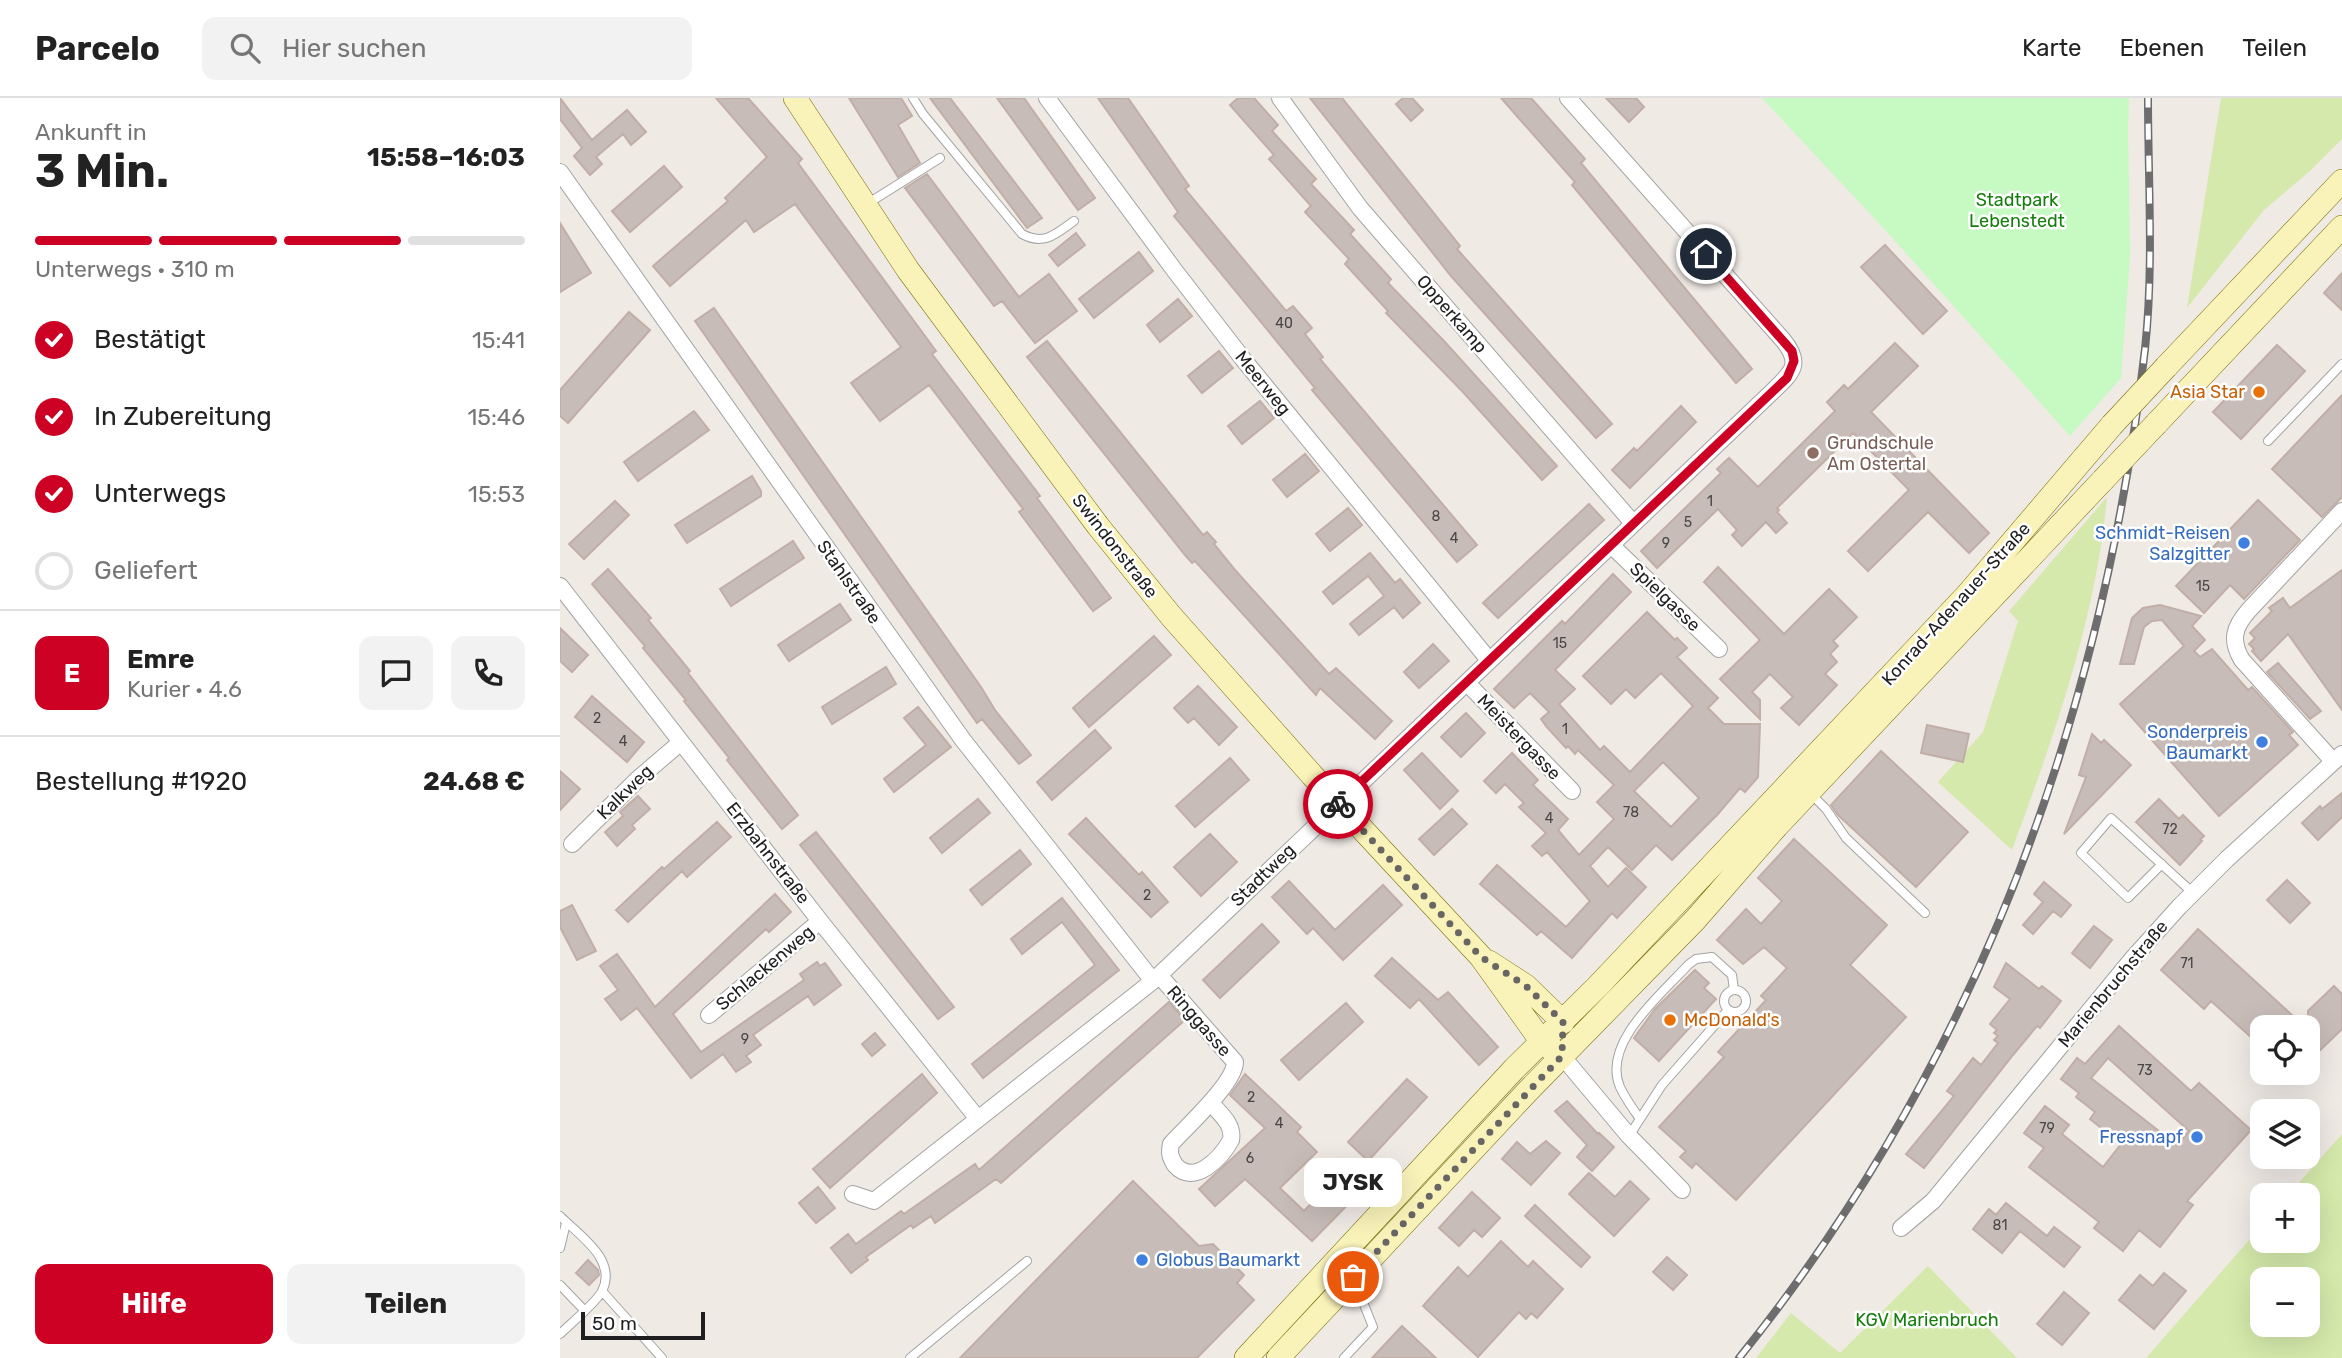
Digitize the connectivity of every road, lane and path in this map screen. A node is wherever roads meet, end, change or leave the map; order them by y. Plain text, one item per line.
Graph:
1 (795, 98) edge
2 (913, 98) edge
3 (1047, 98) edge
4 (1280, 98) edge
5 (1568, 98) edge
6 (940, 158) dead end
7 (560, 172) edge
8 (2342, 181) edge
9 (864, 206) junction
10 (1074, 221) dead end
11 (2342, 227) edge
12 (2342, 364) edge
13 (2268, 441) dead end
14 (2342, 511) edge
15 (1633, 523) junction
16 (1611, 545) junction
17 (560, 586) edge
18 (1719, 649) dead end
19 (1489, 660) junction
20 (1466, 683) junction
21 (681, 742) junction
22 (2337, 758) edge
23 (1572, 791) dead end
24 (1809, 792) junction
25 (1338, 803) junction
26 (572, 845) dead end
27 (2162, 864) junction
28 (2193, 893) junction
29 (1925, 913) dead end
30 (820, 921) junction
31 (1481, 957) junction
32 (1156, 978) junction
33 (1734, 990) junction
34 (1728, 1010) junction
35 (709, 1015) dead end
36 (1563, 1022) junction
37 (1542, 1042) junction
38 (1562, 1056) junction
39 (1211, 1102) junction
40 (978, 1119) junction
41 (1640, 1119) junction
42 (1629, 1136) junction
43 (1682, 1191) dead end
44 (853, 1194) dead end
45 (563, 1219) edge
46 (1901, 1228) dead end
47 (560, 1248) edge
48 (1027, 1261) dead end
49 (1353, 1277) junction
50 (560, 1285) edge
51 (602, 1291) junction
52 (584, 1310) junction
53 (560, 1334) edge
54 (662, 1358) edge
55 (910, 1358) edge
56 (1246, 1358) edge
57 (1278, 1358) edge
58 (1344, 1358) edge

1 - 9 street, Swindonstraße
2 - 10 lane
3 - 19 street, Meerweg
4 - 15 street, Opperkamp
5 - 15 street, Stadtweg
6 - 9 lane
7 - 32 street, Stahlstraße
8 - 36 street, Konrad-Adenauer-Straße, bridge
9 - 25 street, Swindonstraße
11 - 24 street, Konrad-Adenauer-Straße, bridge
12 - 13 lane
14 - 22 street
15 - 16 street, Stadtweg
16 - 18 street, Spielgasse
16 - 19 street, Stadtweg
17 - 21 street, Erzbahnstraße
19 - 20 street, Stadtweg
20 - 23 street, Meistergasse
20 - 25 street, Stadtweg
21 - 26 street, Kalkweg
21 - 30 street, Erzbahnstraße
22 - 28 street, Marienbruchstraße
24 - 29 lane
24 - 38 street, Konrad-Adenauer-Straße
25 - 31 street, Swindonstraße
25 - 32 street, Stadtweg
27 - 27 lane
27 - 28 lane
28 - 46 street, Marienbruchstraße
30 - 35 street, Schlackenweg
30 - 40 street, Erzbahnstraße
31 - 36 street, Swindonstraße
31 - 37 street, Swindonstraße
32 - 39 street, Ringgasse
32 - 40 street, Stadtweg
33 - 34 lane
33 - 34 lane
33 - 41 lane
34 - 41 lane
36 - 37 street, Konrad-Adenauer-Straße
36 - 38 street
37 - 38 street
37 - 56 street, Konrad-Adenauer-Straße
38 - 42 street
38 - 49 street, Konrad-Adenauer-Straße
39 - 39 street, Ringgasse
40 - 44 street, Stadtweg
41 - 42 lane
42 - 43 street
45 - 47 lane
45 - 51 lane
48 - 55 lane
49 - 57 street, Konrad-Adenauer-Straße
49 - 58 lane
50 - 52 lane
51 - 52 lane
51 - 54 lane
52 - 53 lane

